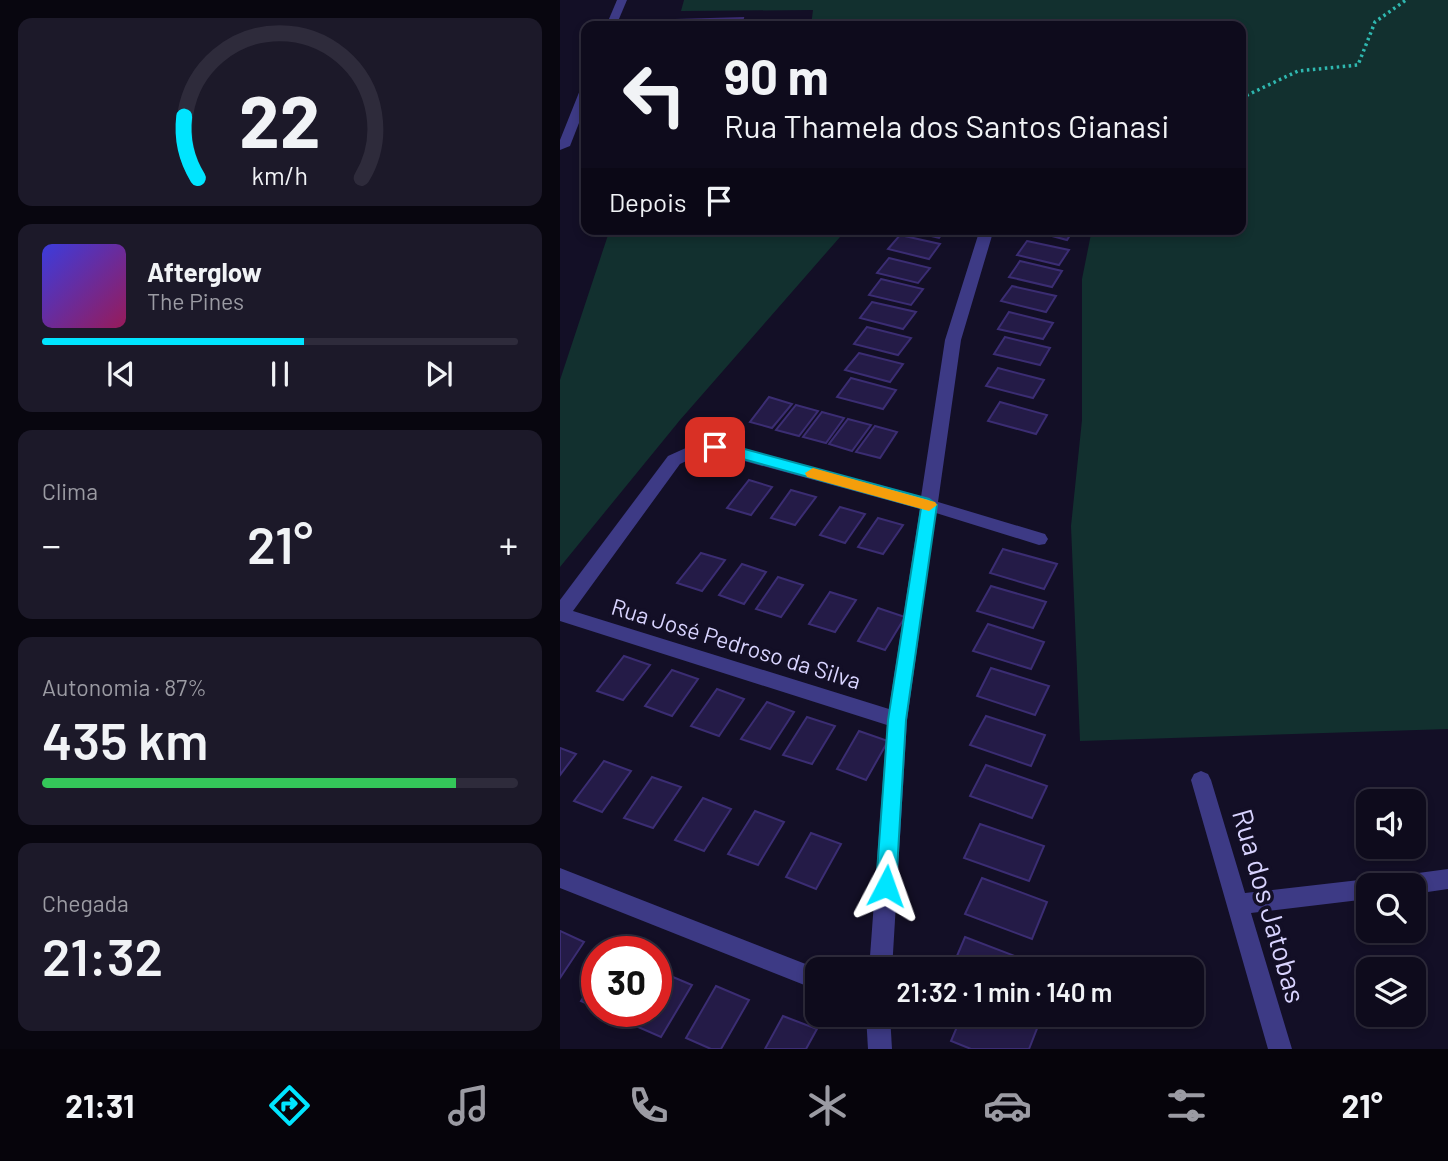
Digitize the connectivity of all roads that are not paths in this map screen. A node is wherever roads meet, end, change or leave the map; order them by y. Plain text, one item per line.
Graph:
1 (622, 0) edge
2 (613, 21) edge
3 (581, 103) edge
4 (560, 146) edge
5 (985, 235) edge
6 (929, 505) junction
7 (1038, 539) dead end
8 (560, 614) edge
9 (897, 720) junction
10 (1201, 779) dead end
11 (560, 878) edge
12 (1448, 880) edge
13 (1426, 883) edge
14 (1356, 890) edge
15 (1239, 904) junction
16 (881, 957) edge
17 (805, 974) edge
18 (879, 1027) edge
19 (880, 1049) edge
20 (1280, 1049) edge

1 - 2 street
3 - 4 street
5 - 6 street
6 - 7 street
6 - 8 street
6 - 9 street
8 - 9 street, Rua José Pedroso da Silva
9 - 16 street
10 - 15 street, Rua dos Jatobas
11 - 17 street
12 - 13 street
14 - 15 street
15 - 20 street, Rua dos Jatobas
18 - 19 street

